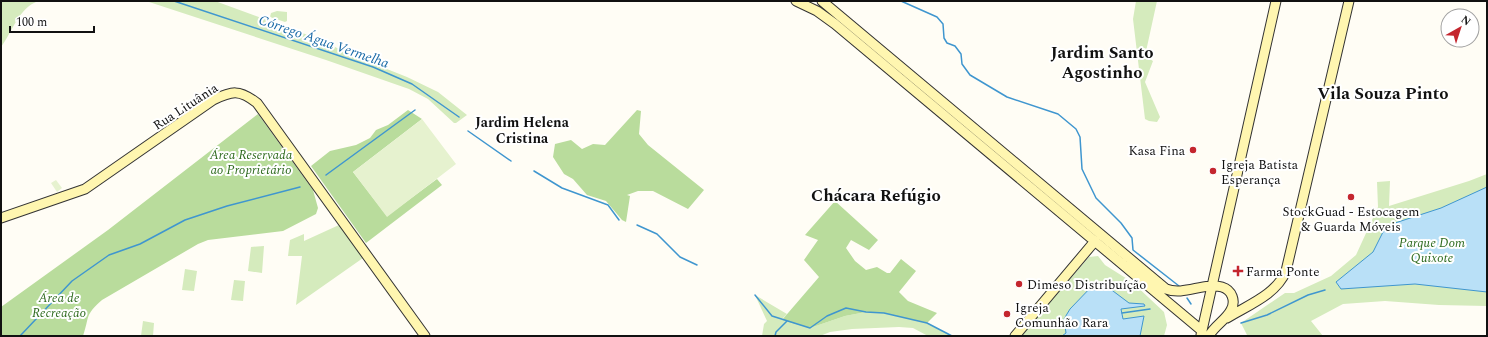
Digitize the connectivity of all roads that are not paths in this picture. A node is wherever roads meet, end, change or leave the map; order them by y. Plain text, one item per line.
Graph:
1 (796, 1) edge
2 (816, 1) edge
3 (822, 1) edge
4 (1276, 1) edge
5 (1349, 1) edge
6 (851, 26) junction
7 (1, 218) edge
8 (1095, 242) junction
9 (1211, 287) junction
10 (1223, 321) junction
11 (1201, 333) edge
12 (425, 336) edge
13 (1015, 336) edge
14 (1209, 336) edge

1 - 8 main road
2 - 6 main road
3 - 6 main road
4 - 9 main road
5 - 10 main road
6 - 9 main road
7 - 12 main road, Rua Lituânia
8 - 11 main road
8 - 13 main road
9 - 10 main road
9 - 11 main road
10 - 14 main road

